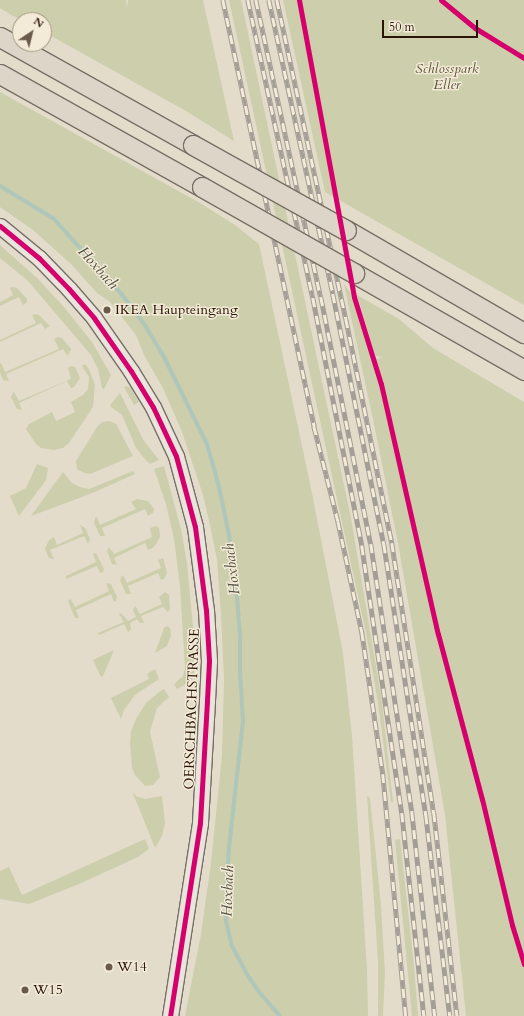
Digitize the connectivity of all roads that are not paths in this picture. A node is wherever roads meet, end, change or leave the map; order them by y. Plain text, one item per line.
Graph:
1 (0, 37) edge
2 (0, 74) edge
3 (0, 226) edge
4 (524, 333) edge
5 (524, 370) edge
6 (170, 1016) edge

1 - 4 highway, bridge
2 - 5 highway, bridge
3 - 6 main road, OERSCHBACHSTRASSE

